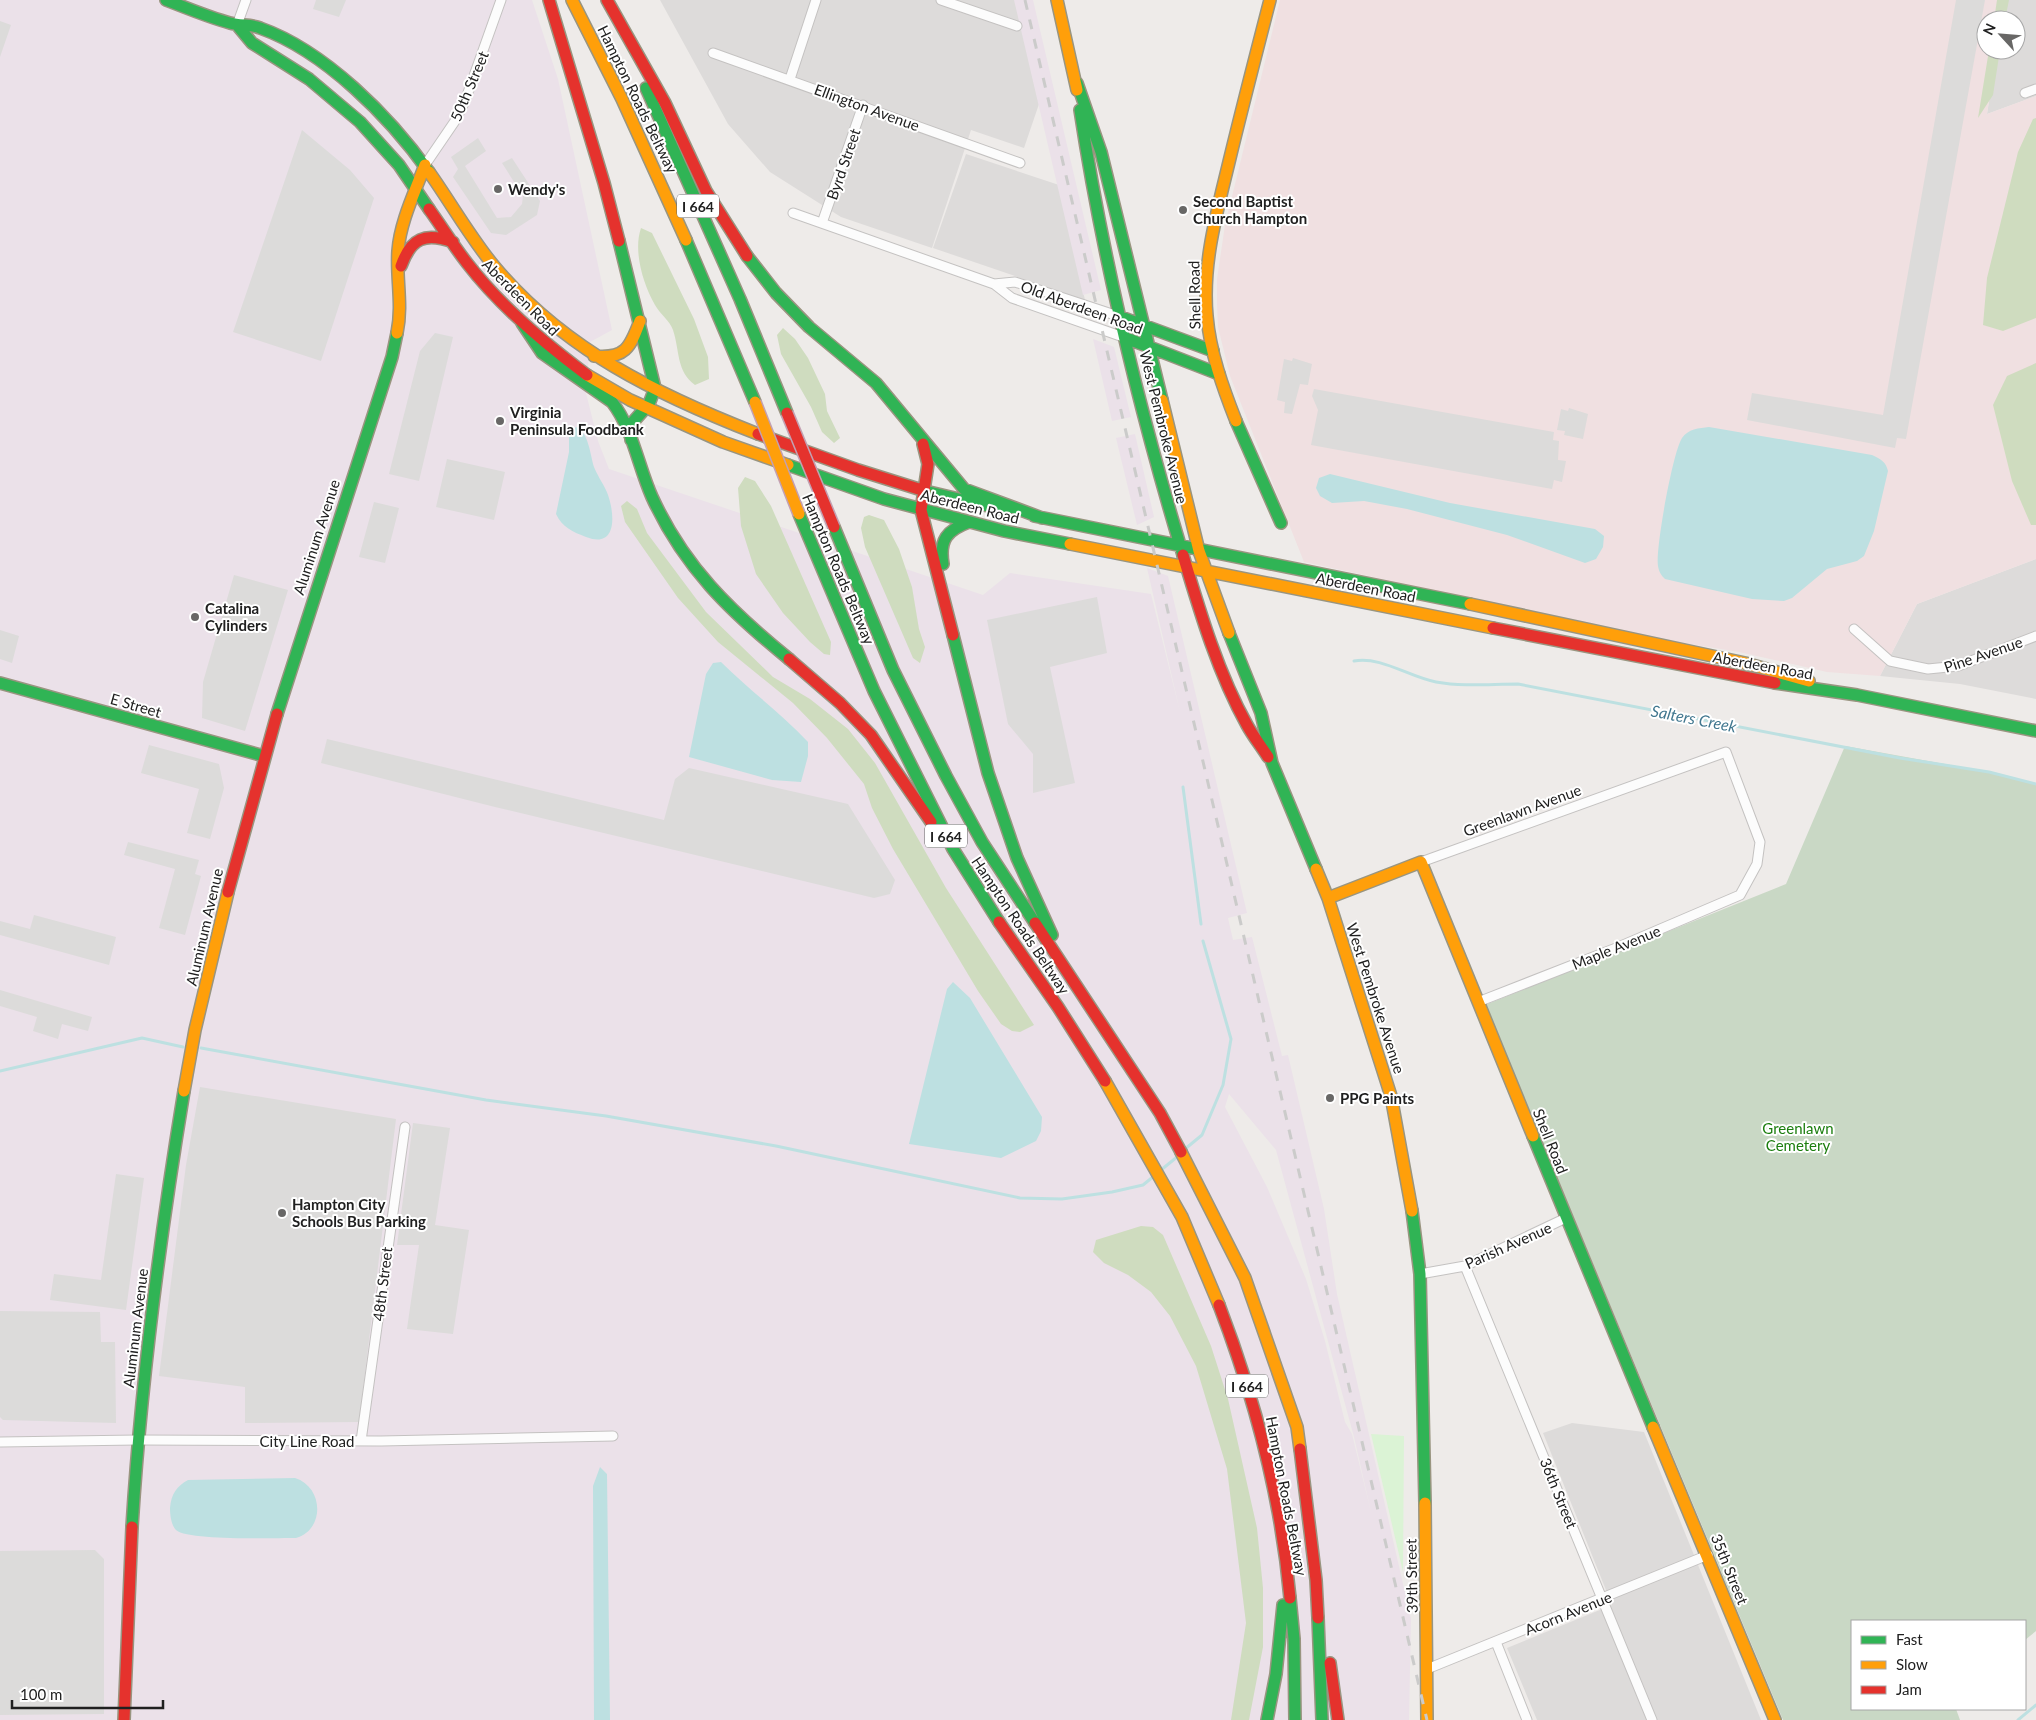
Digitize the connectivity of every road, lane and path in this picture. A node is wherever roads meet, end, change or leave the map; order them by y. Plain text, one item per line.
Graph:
1 (166, 0) edge
2 (246, 0) edge
3 (501, 0) edge
4 (549, 0) edge
5 (572, 0) edge
6 (607, 0) edge
7 (816, 0) edge
8 (941, 0) edge
9 (1057, 0) edge
10 (1270, 0) edge
11 (237, 25) junction
12 (1017, 26) dead end
13 (713, 53) dead end
14 (790, 79) junction
15 (1076, 83) junction
16 (2036, 89) edge
17 (2025, 93) dead end
18 (863, 105) junction
19 (1020, 163) dead end
20 (425, 165) junction
21 (416, 188) junction
22 (793, 213) dead end
23 (822, 223) junction
24 (453, 242) junction
25 (398, 273) junction
26 (994, 284) junction
27 (1121, 317) junction
28 (640, 321) junction
29 (522, 323) junction
30 (1145, 326) junction
31 (1126, 338) junction
32 (1150, 348) junction
33 (1213, 351) junction
34 (594, 356) junction
35 (1219, 374) junction
36 (656, 391) junction
37 (648, 408) junction
38 (920, 438) junction
39 (631, 441) junction
40 (924, 491) junction
41 (921, 510) junction
42 (1042, 518) junction
43 (969, 522) junction
44 (1281, 523) dead end
45 (1180, 547) junction
46 (1199, 551) junction
47 (1187, 568) junction
48 (1205, 572) junction
49 (1854, 629) dead end
50 (2036, 636) edge
51 (962, 667) junction
52 (0, 683) edge
53 (1857, 695) junction
54 (2036, 731) edge
55 (264, 756) junction
56 (1272, 763) junction
57 (952, 849) junction
58 (1421, 862) junction
59 (1748, 884) joint
60 (1328, 898) junction
61 (1068, 974) junction
62 (1478, 1002) junction
63 (405, 1127) dead end
64 (1566, 1218) junction
65 (1465, 1266) junction
66 (1420, 1274) junction
67 (1656, 1430) joint
68 (1425, 1432) joint
69 (613, 1436) dead end
70 (137, 1440) junction
71 (361, 1441) junction
72 (0, 1442) edge
73 (1708, 1555) junction
74 (1287, 1562) junction
75 (1316, 1580) junction
76 (1602, 1599) junction
77 (1496, 1642) junction
78 (1427, 1669) junction
79 (124, 1720) edge
80 (1267, 1720) edge
81 (1295, 1720) edge
82 (1322, 1720) edge
83 (1338, 1720) edge
84 (1427, 1720) edge
85 (1527, 1720) edge
86 (1652, 1720) edge
87 (1775, 1720) edge

1 - 11 main road, Aberdeen Road
2 - 11 street
3 - 20 street, 50th Street
4 - 28 main road
5 - 57 main road, Hampton Roads Beltway / I 664, bridge
6 - 38 main road
6 - 61 main road, Hampton Roads Beltway / I 664, bridge
7 - 14 street
8 - 12 street
9 - 15 main road, West Pembroke Avenue
10 - 33 main road, Shell Road
11 - 20 main road, Aberdeen Road
11 - 21 main road, Aberdeen Road
13 - 14 street, Ellington Avenue
14 - 18 street, Ellington Avenue
15 - 27 main road, West Pembroke Avenue
15 - 30 main road, West Pembroke Avenue
16 - 17 street
18 - 19 street, Ellington Avenue
18 - 23 street, Byrd Street
20 - 21 main road, Aluminum Avenue
20 - 34 main road, Aberdeen Road
21 - 24 main road, Aberdeen Road
21 - 25 main road, Aluminum Avenue
22 - 23 street, Old Aberdeen Road
23 - 26 street, Old Aberdeen Road
24 - 25 main road
24 - 29 main road, Aberdeen Road
25 - 55 main road, Aluminum Avenue
26 - 27 street, Old Aberdeen Road
26 - 31 street, Old Aberdeen Road
27 - 30 main road, Old Aberdeen Road
27 - 31 main road, West Pembroke Avenue
28 - 34 main road
28 - 36 main road
29 - 37 main road, Aberdeen Road
29 - 39 main road
30 - 32 main road, West Pembroke Avenue
30 - 33 main road, Old Aberdeen Road
31 - 32 main road, Old Aberdeen Road
31 - 45 main road, West Pembroke Avenue
32 - 35 main road, Old Aberdeen Road
32 - 46 main road, West Pembroke Avenue
33 - 35 main road, Shell Road
34 - 36 main road, Aberdeen Road
35 - 44 main road, Shell Road
36 - 37 main road
36 - 40 main road, Aberdeen Road
37 - 39 main road
37 - 41 main road, Aberdeen Road
38 - 40 main road
38 - 42 main road
39 - 57 main road
40 - 41 main road
40 - 42 main road, Aberdeen Road
41 - 43 main road, Aberdeen Road
41 - 51 main road
42 - 45 main road, Aberdeen Road
43 - 47 main road, Aberdeen Road
43 - 51 main road
45 - 46 main road, Aberdeen Road
45 - 47 main road, West Pembroke Avenue
46 - 48 main road, West Pembroke Avenue
46 - 53 main road, Aberdeen Road
47 - 48 main road, Aberdeen Road
47 - 56 main road, West Pembroke Avenue
48 - 53 main road, Aberdeen Road
48 - 56 main road, West Pembroke Avenue
49 - 50 street, Pine Avenue
51 - 61 main road
52 - 55 main road, E Street
53 - 54 main road, Aberdeen Road
55 - 70 main road, Aluminum Avenue
56 - 60 main road, West Pembroke Avenue
57 - 74 main road, Hampton Roads Beltway / I 664
58 - 59 street, Greenlawn Avenue
58 - 60 main road, Greenlawn Avenue
58 - 62 main road, Shell Road
59 - 62 street, Maple Avenue
60 - 66 main road, West Pembroke Avenue
61 - 75 main road, Hampton Roads Beltway / I 664
62 - 64 main road, Shell Road
63 - 71 street, 48th Street
64 - 65 street, Parish Avenue
64 - 67 main road, Shell Road
65 - 66 street, Parish Avenue
65 - 76 street, 36th Street
66 - 68 main road, West Pembroke Avenue
67 - 73 main road, 35th Street
68 - 78 main road, 39th Street
69 - 71 street, City Line Road
70 - 71 street, City Line Road
70 - 72 street, City Line Road
70 - 79 main road, Aluminum Avenue
73 - 76 street, Acorn Avenue
73 - 87 main road, 35th Street
74 - 80 main road
74 - 81 main road, Hampton Roads Beltway / I 664
75 - 82 main road, Hampton Roads Beltway / I 664
75 - 83 main road
76 - 77 street, Acorn Avenue
76 - 86 street, 36th Street
77 - 78 street, Acorn Avenue
77 - 85 street
78 - 84 main road, 39th Street

